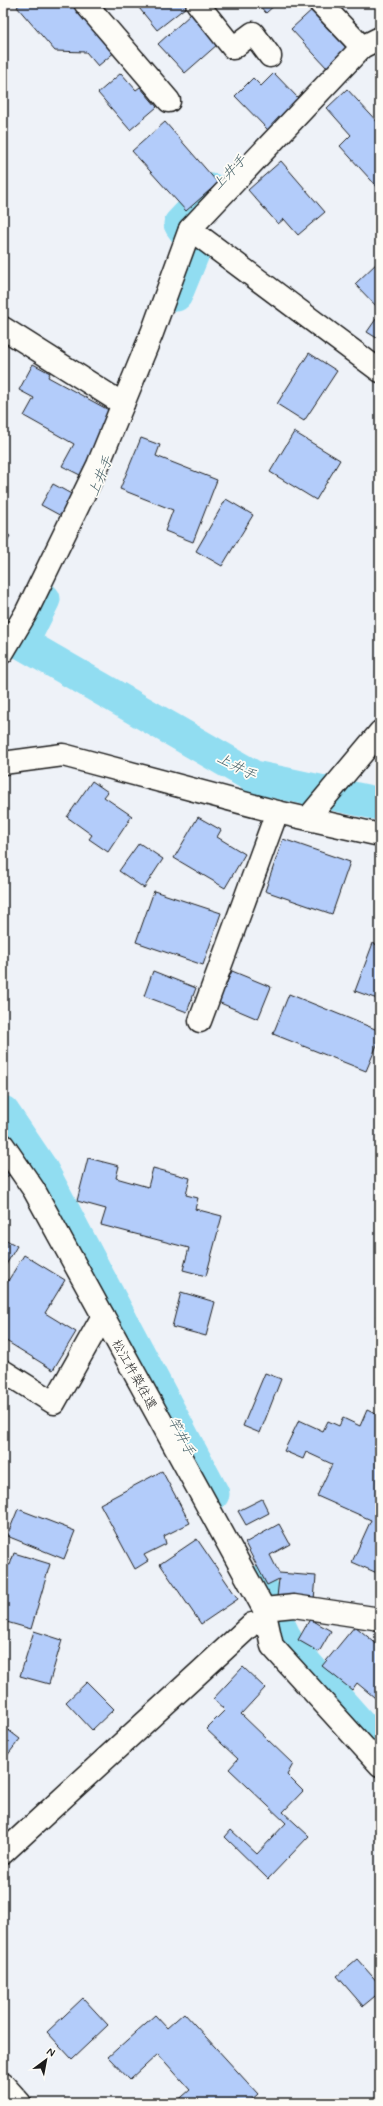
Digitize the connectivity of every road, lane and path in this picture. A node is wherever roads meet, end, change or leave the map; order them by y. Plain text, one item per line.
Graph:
1 (85, 3) edge
2 (197, 3) edge
3 (320, 3) edge
4 (371, 42) edge
5 (270, 56) dead end
6 (169, 101) dead end
7 (190, 229) junction
8 (3, 328) edge
9 (380, 371) edge
10 (123, 404) junction
11 (3, 652) edge
12 (380, 732) edge
13 (3, 763) edge
14 (277, 812) junction
15 (308, 818) junction
16 (380, 835) edge
17 (200, 1022) dead end
18 (3, 1145) edge
19 (103, 1316) junction
20 (3, 1371) edge
21 (265, 1615) junction
22 (380, 1618) edge
23 (380, 1765) edge
24 (3, 1853) edge
25 (3, 2084) edge
26 (20, 2103) edge

1 - 6 street
2 - 5 street
3 - 4 street
4 - 7 street
7 - 9 street
7 - 10 street
8 - 10 street
10 - 11 street
12 - 15 street
13 - 14 street
14 - 15 street
14 - 17 street
15 - 16 street
18 - 19 street, 松江杵築往還
19 - 20 street
19 - 21 street, 松江杵築往還
21 - 22 street
21 - 23 street, 松江杵築往還
21 - 24 street
25 - 26 street

